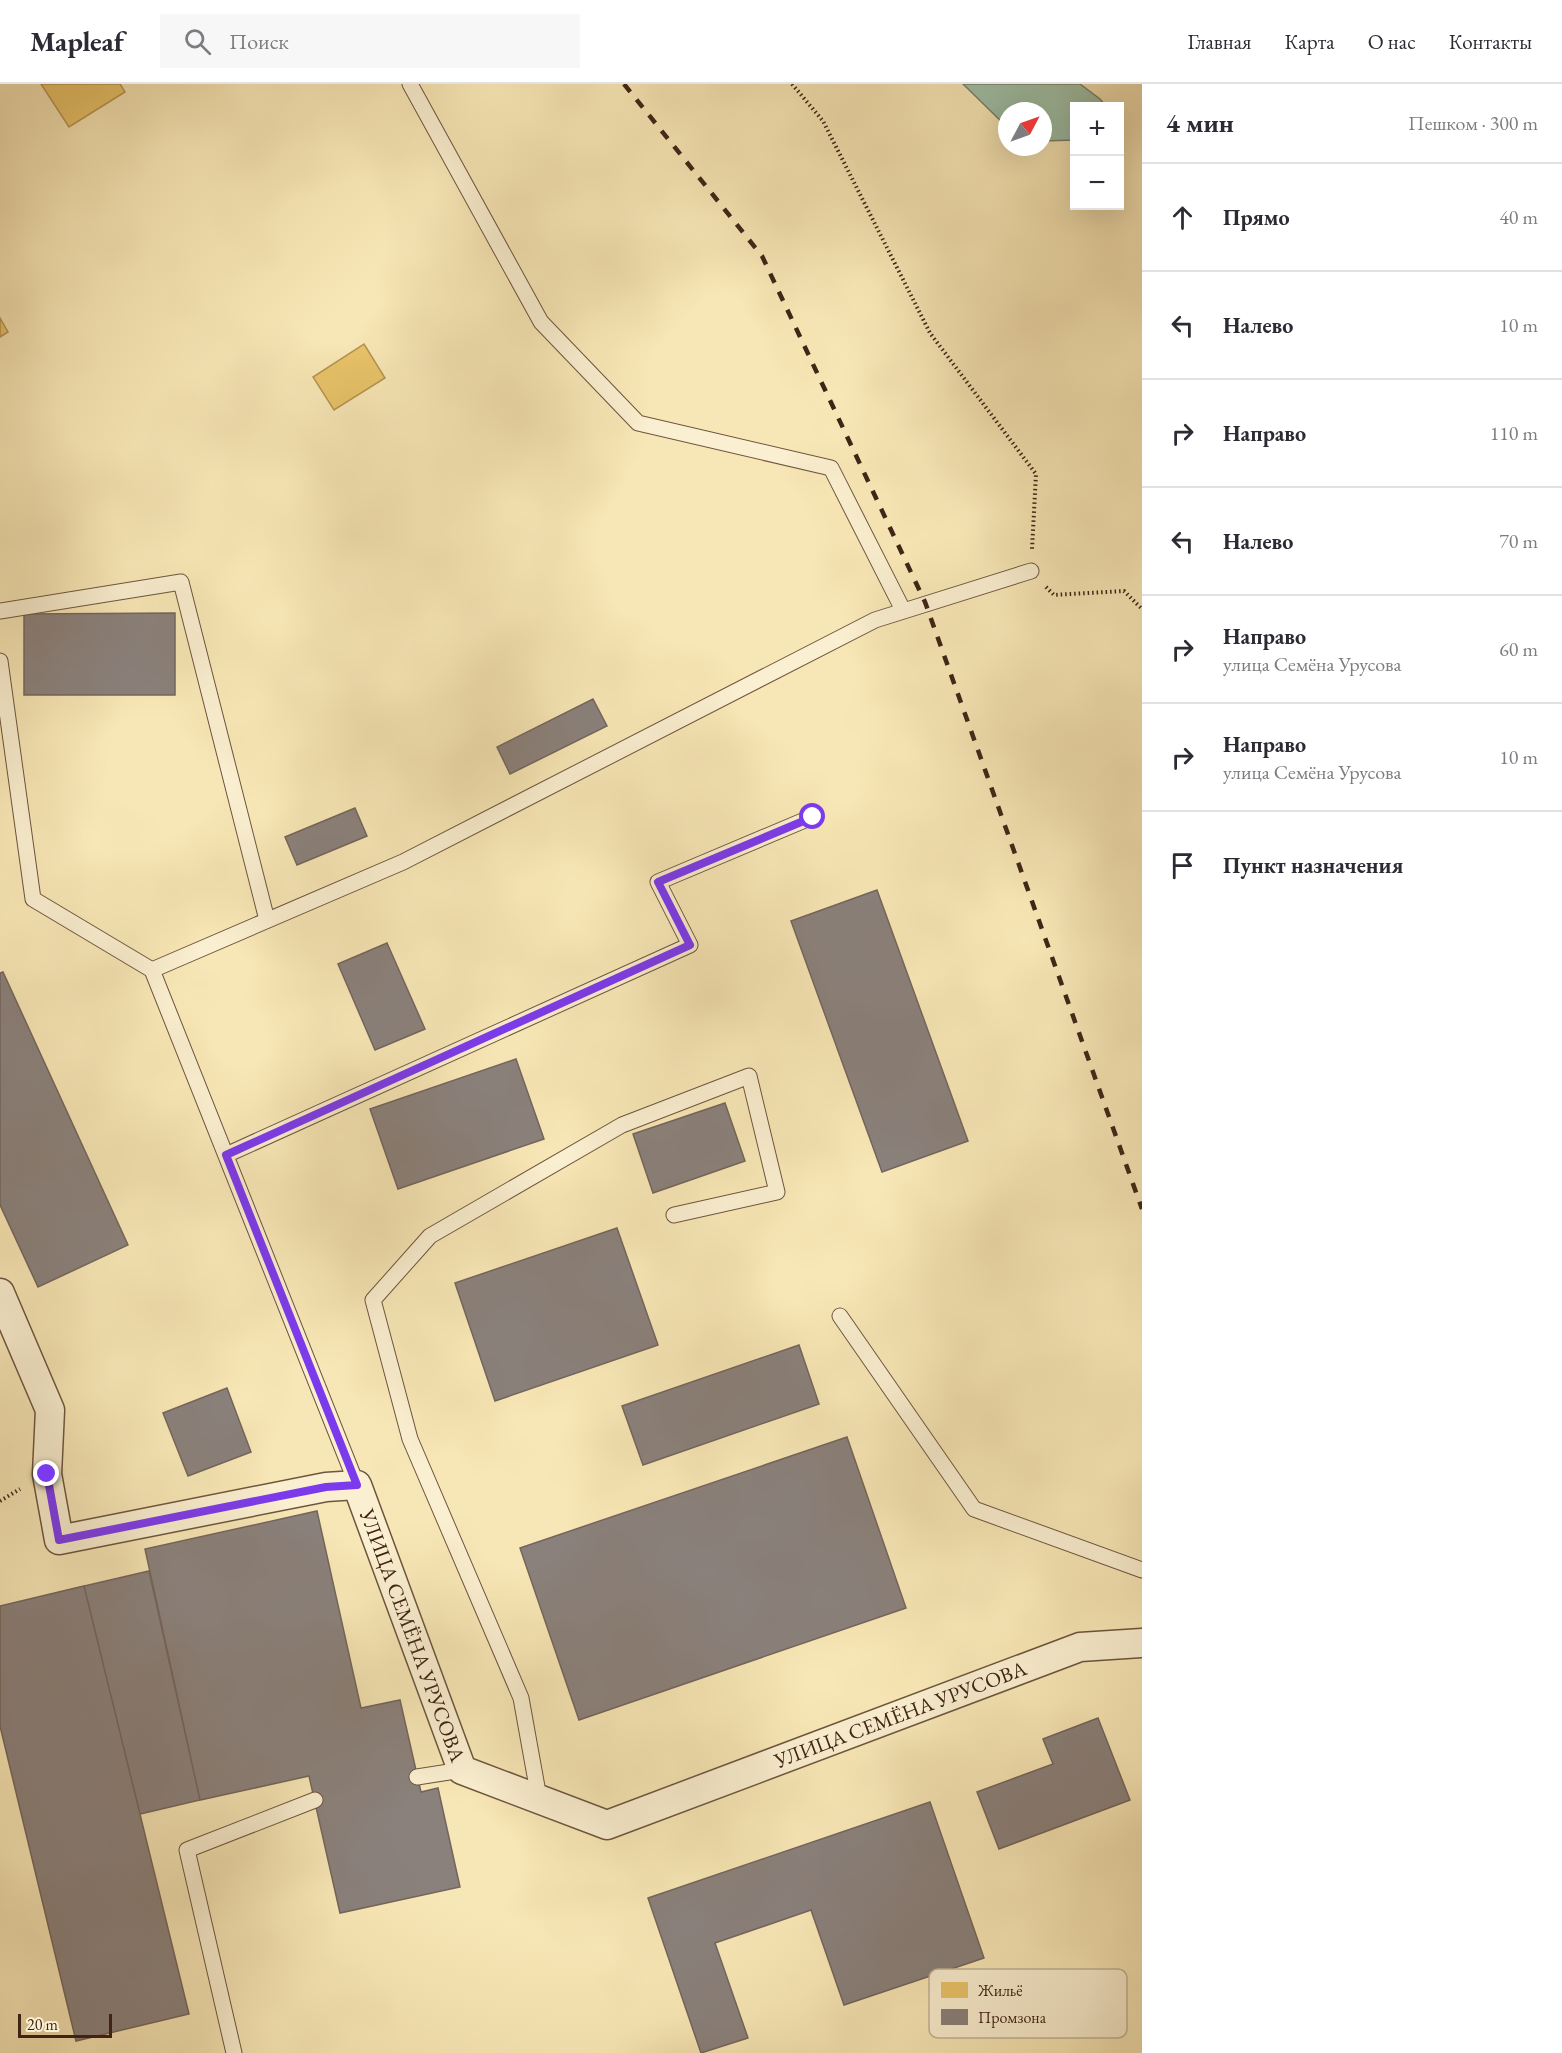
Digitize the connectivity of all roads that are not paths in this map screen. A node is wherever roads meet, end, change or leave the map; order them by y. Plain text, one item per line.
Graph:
1 (410, 84) edge
2 (1031, 571) road end
3 (0, 610) edge
4 (903, 610) junction
5 (0, 661) edge
6 (813, 817) dead end
7 (267, 920) junction
8 (152, 970) junction
9 (226, 1155) junction
10 (674, 1215) dead end
11 (0, 1293) edge
12 (840, 1316) dead end
13 (357, 1485) junction
14 (1142, 1570) edge
15 (1142, 1643) edge
16 (462, 1770) junction
17 (417, 1777) dead end
18 (538, 1798) junction
19 (315, 1800) dead end
20 (234, 2053) edge

1 - 4 lane
2 - 4 lane
3 - 7 lane
4 - 7 lane
5 - 8 lane
6 - 9 lane
7 - 8 lane
8 - 9 lane
9 - 13 lane
10 - 18 lane
11 - 13 street, УЛИЦА СЕМЁНА УРУСОВА
12 - 14 lane
13 - 16 street, УЛИЦА СЕМЁНА УРУСОВА
15 - 18 street, УЛИЦА СЕМЁНА УРУСОВА
16 - 17 lane
16 - 18 street, УЛИЦА СЕМЁНА УРУСОВА
19 - 20 lane

